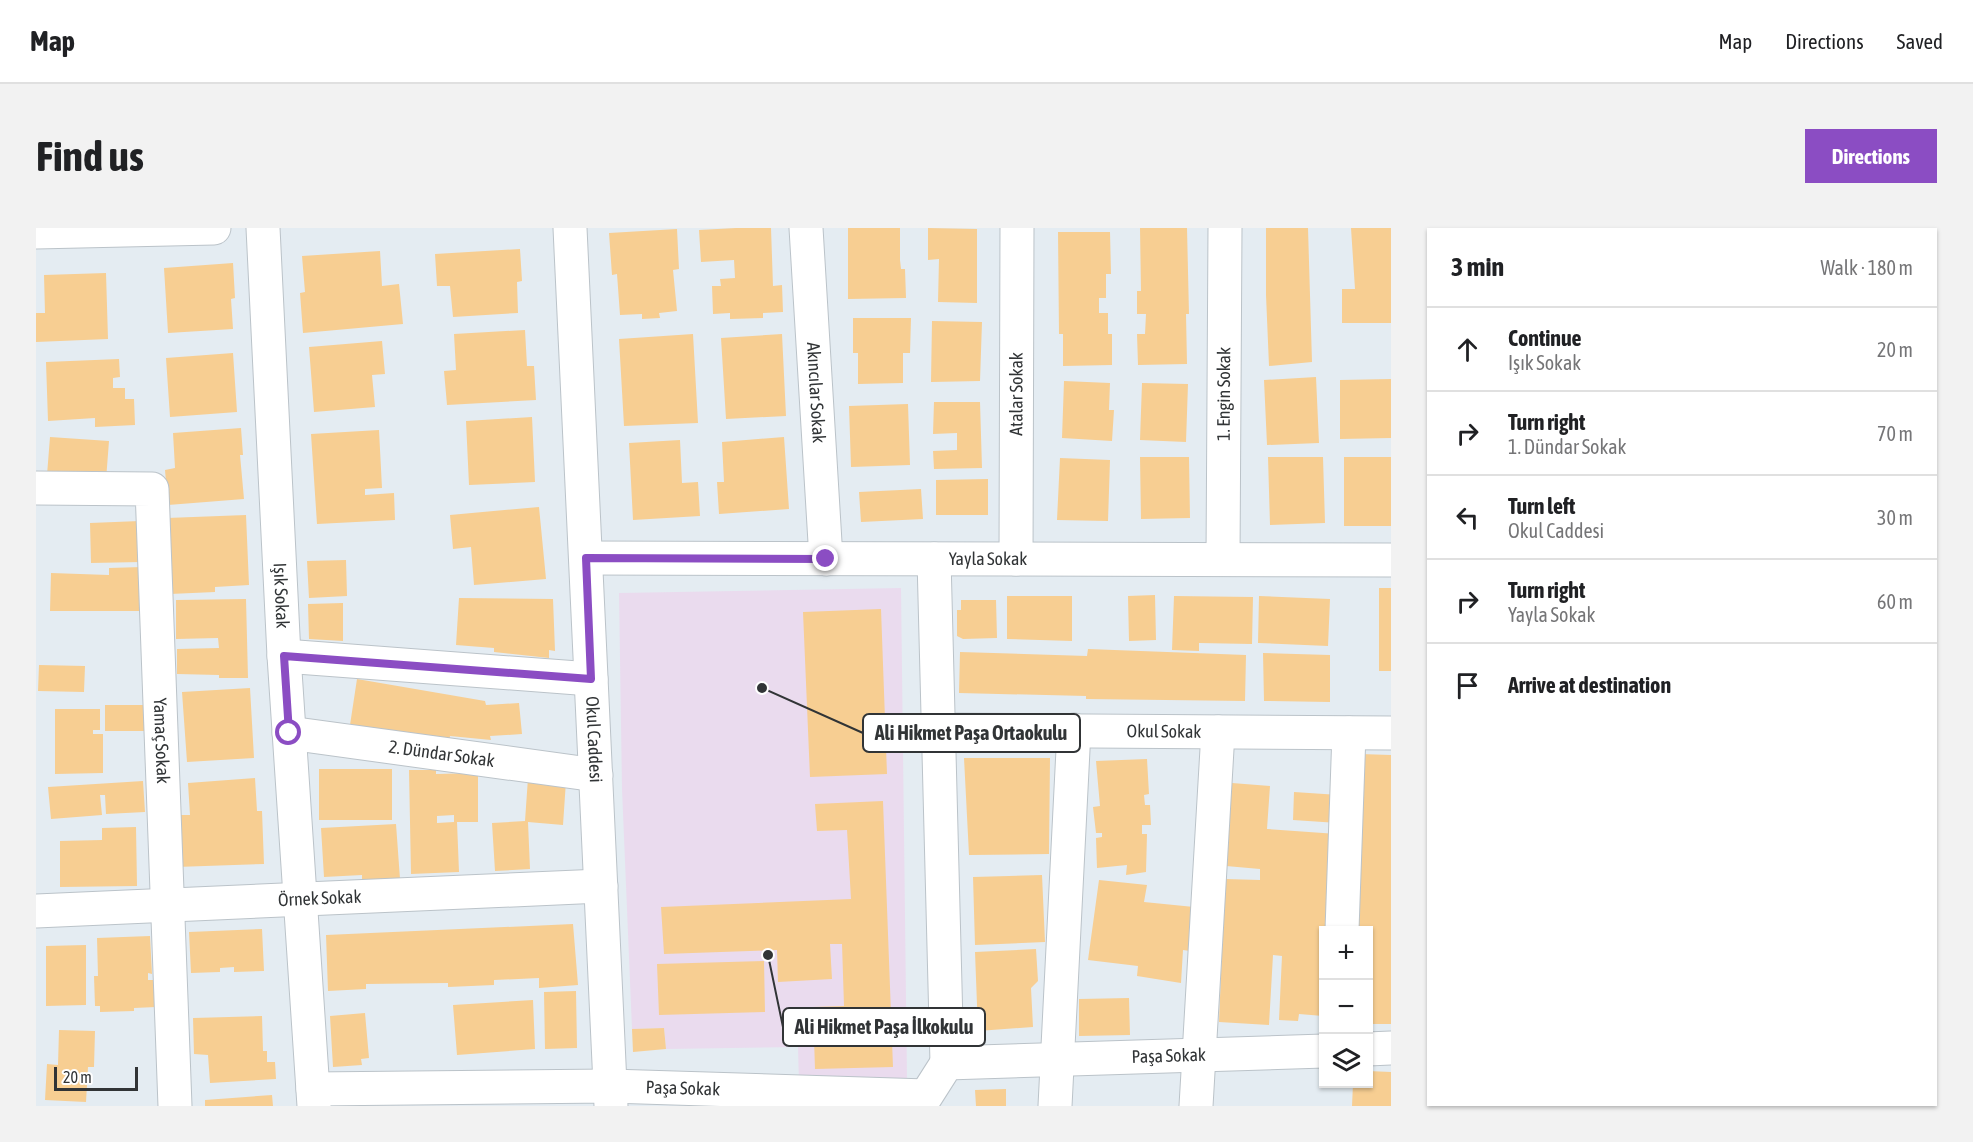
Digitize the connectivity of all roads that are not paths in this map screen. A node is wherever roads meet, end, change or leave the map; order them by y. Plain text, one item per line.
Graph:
1 (213, 228) edge
2 (263, 228) edge
3 (570, 228) edge
4 (806, 228) edge
5 (1017, 228) edge
6 (1225, 228) edge
7 (36, 232) edge
8 (36, 488) edge
9 (586, 558) junction
10 (826, 559) junction
11 (934, 559) junction
12 (1016, 559) junction
13 (1223, 559) junction
14 (1391, 560) edge
15 (284, 656) junction
16 (591, 679) junction
17 (938, 729) junction
18 (1074, 730) junction
19 (1218, 732) junction
20 (289, 733) junction
21 (1349, 733) junction
22 (1391, 733) edge
23 (596, 775) junction
24 (601, 885) junction
25 (301, 899) junction
26 (167, 905) junction
27 (36, 911) edge
28 (1342, 926) edge
29 (1391, 1048) edge
30 (1373, 1049) edge
31 (1319, 1051) edge
32 (1199, 1054) junction
33 (1058, 1059) junction
34 (947, 1063) junction
35 (610, 1096) edge
36 (313, 1098) edge
37 (926, 1101) edge
38 (175, 1106) edge
39 (1055, 1106) edge
40 (1196, 1106) edge

1 - 7 street
2 - 15 street, Işık Sokak
3 - 9 street, Okul Caddesi
4 - 10 street, Akıncılar Sokak
5 - 12 street, Atalar Sokak
6 - 13 street, 1. Engin Sokak
8 - 26 street, Yamaç Sokak
9 - 10 street, Yayla Sokak
9 - 16 street, Okul Caddesi
10 - 11 street, Yayla Sokak
11 - 12 street, Yayla Sokak
11 - 17 street
12 - 13 street, Yayla Sokak
13 - 14 street, Yayla Sokak
15 - 16 street
15 - 20 street, Işık Sokak
16 - 23 street, Okul Caddesi
17 - 18 street, Okul Sokak
17 - 34 street
18 - 19 street, Okul Sokak
18 - 33 street
19 - 21 street, Okul Sokak
19 - 32 street
20 - 23 street, 2. Dündar Sokak
20 - 25 street, Işık Sokak
21 - 22 street, Okul Sokak
21 - 28 street
23 - 24 street, Okul Caddesi
24 - 25 street, Örnek Sokak
24 - 35 street, Okul Caddesi
25 - 26 street, Örnek Sokak
25 - 36 street, Işık Sokak
26 - 27 street, Örnek Sokak
26 - 38 street, Yamaç Sokak
29 - 30 street
31 - 32 street, Paşa Sokak
32 - 33 street, Paşa Sokak
32 - 40 street
33 - 34 street, Paşa Sokak
33 - 39 street
34 - 37 street, Paşa Sokak
35 - 36 street, Paşa Sokak
35 - 37 street, Paşa Sokak

